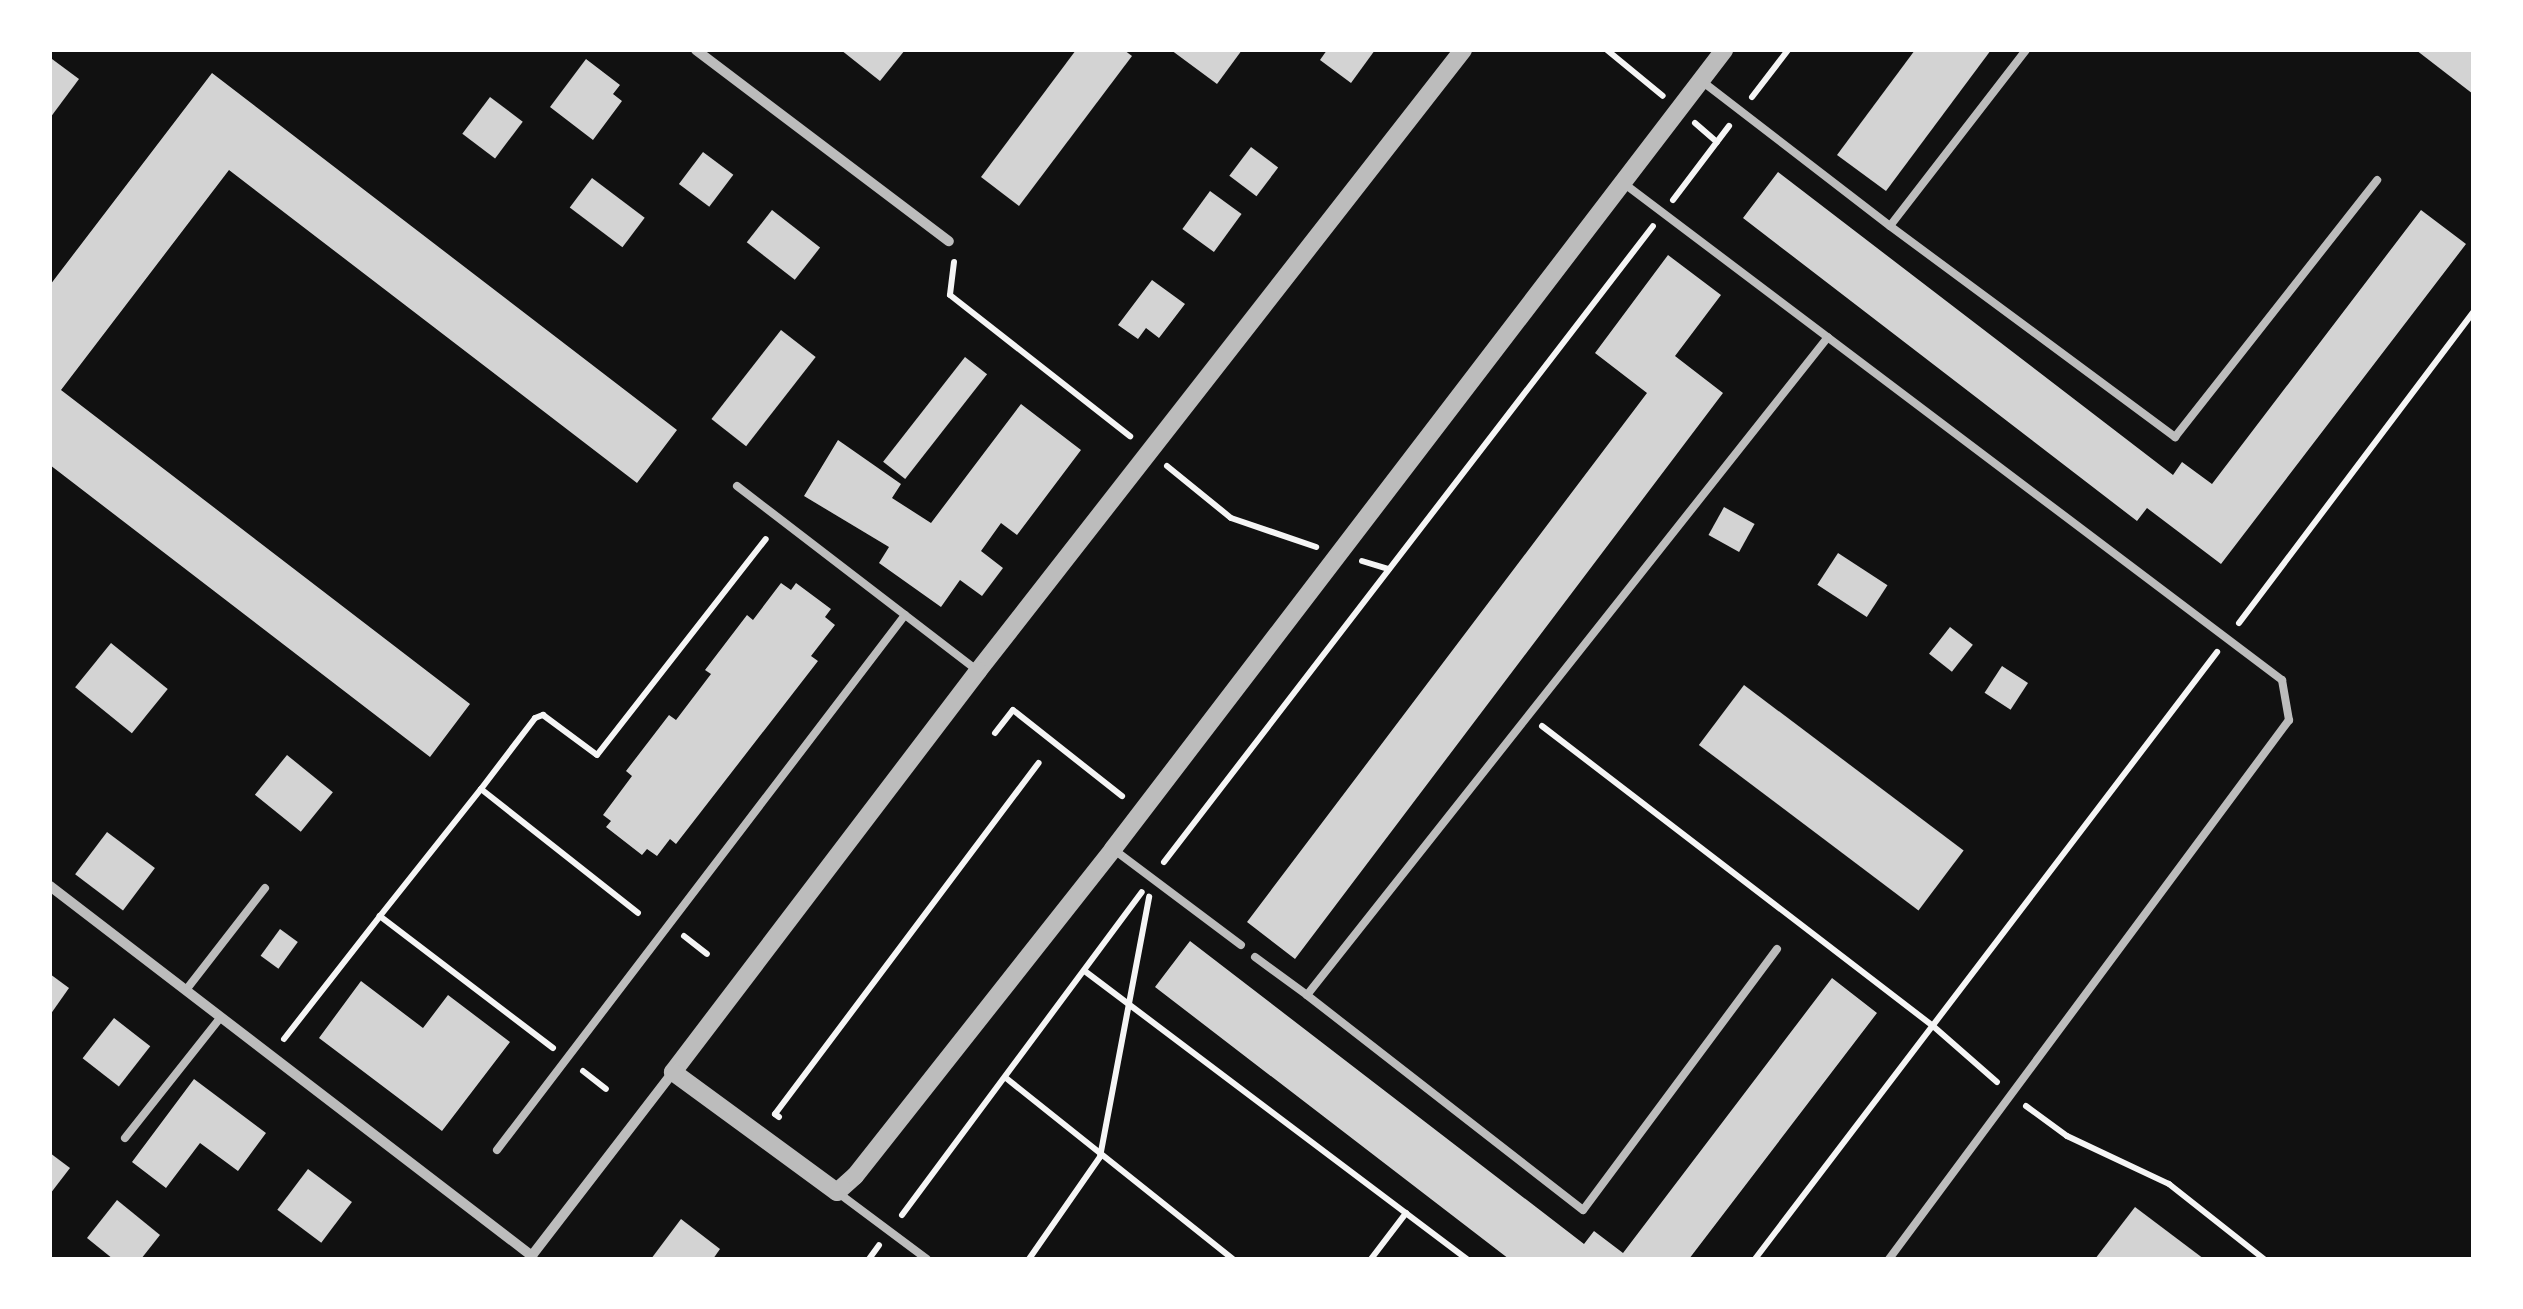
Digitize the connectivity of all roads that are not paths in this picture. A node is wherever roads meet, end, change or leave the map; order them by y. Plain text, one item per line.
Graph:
1 (696, 50) edge
2 (1462, 50) edge
3 (1724, 50) edge
4 (2026, 50) edge
5 (1700, 80) junction
6 (2377, 180) dead end
7 (1622, 182) junction
8 (1890, 226) junction
9 (950, 241) road end
10 (1828, 337) junction
11 (737, 486) dead end
12 (905, 615) junction
13 (978, 671) junction
14 (1112, 848) junction
15 (50, 886) edge
16 (265, 888) dead end
17 (1240, 945) dead end
18 (1777, 949) dead end
19 (1256, 957) dead end
20 (186, 990) junction
21 (1307, 995) junction
22 (221, 1017) junction
23 (673, 1072) junction
24 (125, 1138) dead end
25 (497, 1150) dead end
26 (837, 1192) junction
27 (531, 1257) edge
28 (927, 1259) edge
29 (1889, 1259) edge

1 - 9 street
2 - 13 street
3 - 5 street
4 - 8 lane
5 - 7 street
5 - 8 lane
6 - 8 lane
7 - 10 lane
7 - 14 street
10 - 21 lane
10 - 29 lane
11 - 12 lane
12 - 13 lane
12 - 25 lane
13 - 23 street
14 - 17 lane
14 - 26 street
15 - 20 street
16 - 20 lane
18 - 21 lane
19 - 21 lane
20 - 22 street
22 - 24 lane
22 - 27 street
23 - 26 street
23 - 27 street
26 - 28 lane

